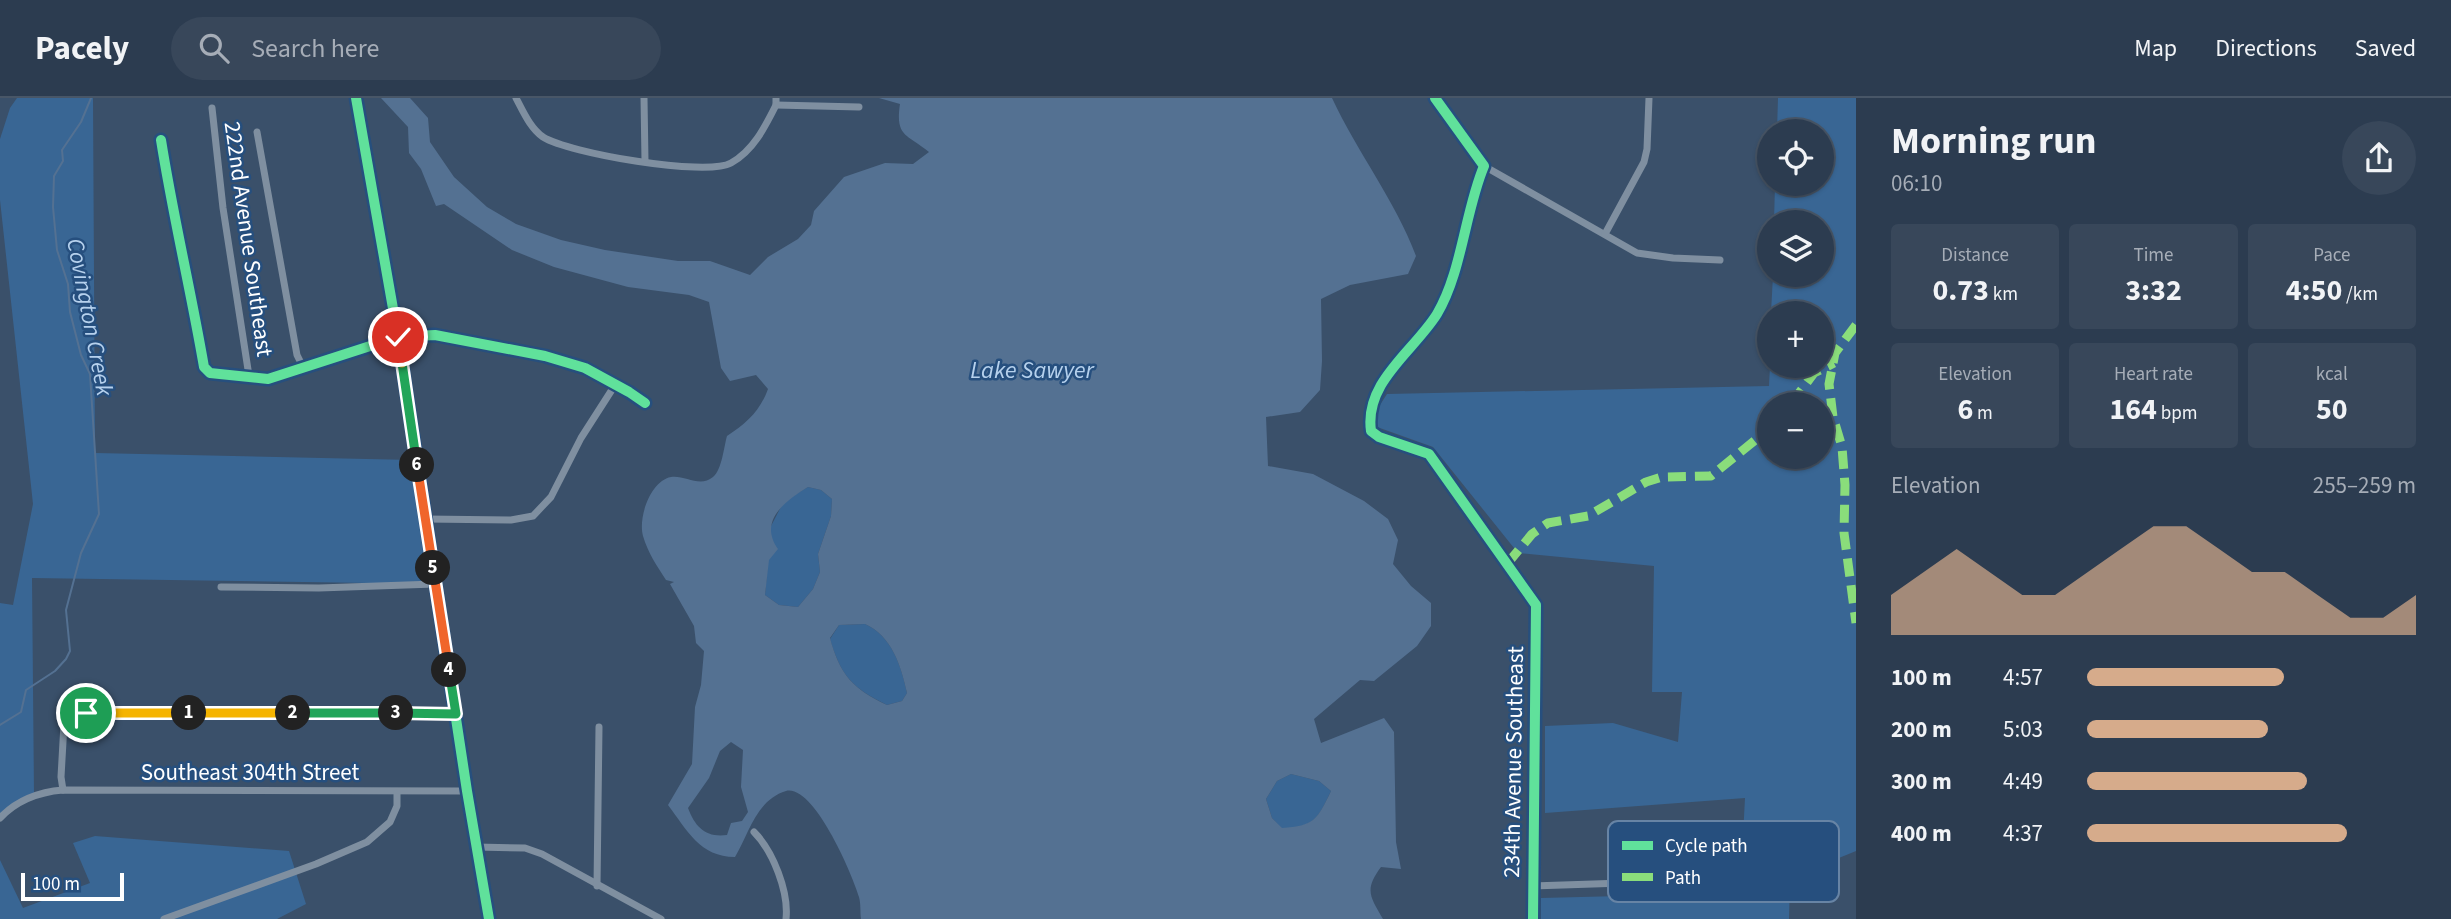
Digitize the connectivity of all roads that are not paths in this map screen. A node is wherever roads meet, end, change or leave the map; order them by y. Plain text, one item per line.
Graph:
1 (356, 98) edge
2 (516, 98) edge
3 (645, 98) edge
4 (1435, 98) edge
5 (1649, 98) edge
6 (776, 102) edge
7 (859, 107) dead end
8 (212, 108) dead end
9 (257, 132) dead end
10 (161, 140) dead end
11 (645, 161) junction
12 (1485, 166) junction
13 (1605, 234) junction
14 (1720, 260) dead end
15 (398, 337) junction
16 (303, 366) junction
17 (249, 376) junction
18 (615, 385) junction
19 (645, 403) dead end
20 (426, 519) junction
21 (435, 584) junction
22 (221, 587) dead end
23 (86, 713) dead end
24 (456, 714) junction
25 (64, 724) dead end
26 (599, 726) dead end
27 (63, 790) junction
28 (467, 791) junction
29 (397, 793) junction
30 (0, 817) edge
31 (754, 832) dead end
32 (476, 847) junction
33 (1608, 884) edge
34 (597, 886) junction
35 (1532, 886) junction
36 (164, 919) edge
37 (489, 919) edge
38 (660, 919) edge
39 (786, 919) edge
40 (1533, 919) edge

1 - 15 street
2 - 11 street
3 - 11 street
4 - 12 street
5 - 13 street
6 - 7 street
6 - 11 street
8 - 17 street, 222nd Avenue Southeast
9 - 16 street
10 - 17 street
12 - 13 street
12 - 35 street, 234th Avenue Southeast
13 - 14 street
15 - 16 street
15 - 18 street
15 - 20 street
16 - 17 street
18 - 19 street
18 - 20 street
20 - 21 street
21 - 22 street
21 - 24 street
23 - 24 street
24 - 28 street
25 - 27 street
26 - 34 street
27 - 29 street, Southeast 304th Street
27 - 30 street, Southeast 304th Street
28 - 29 street, Southeast 304th Street
28 - 32 street
29 - 36 street
31 - 39 street
32 - 34 street
32 - 37 street
33 - 35 street
34 - 38 street
35 - 40 street, 234th Avenue Southeast

